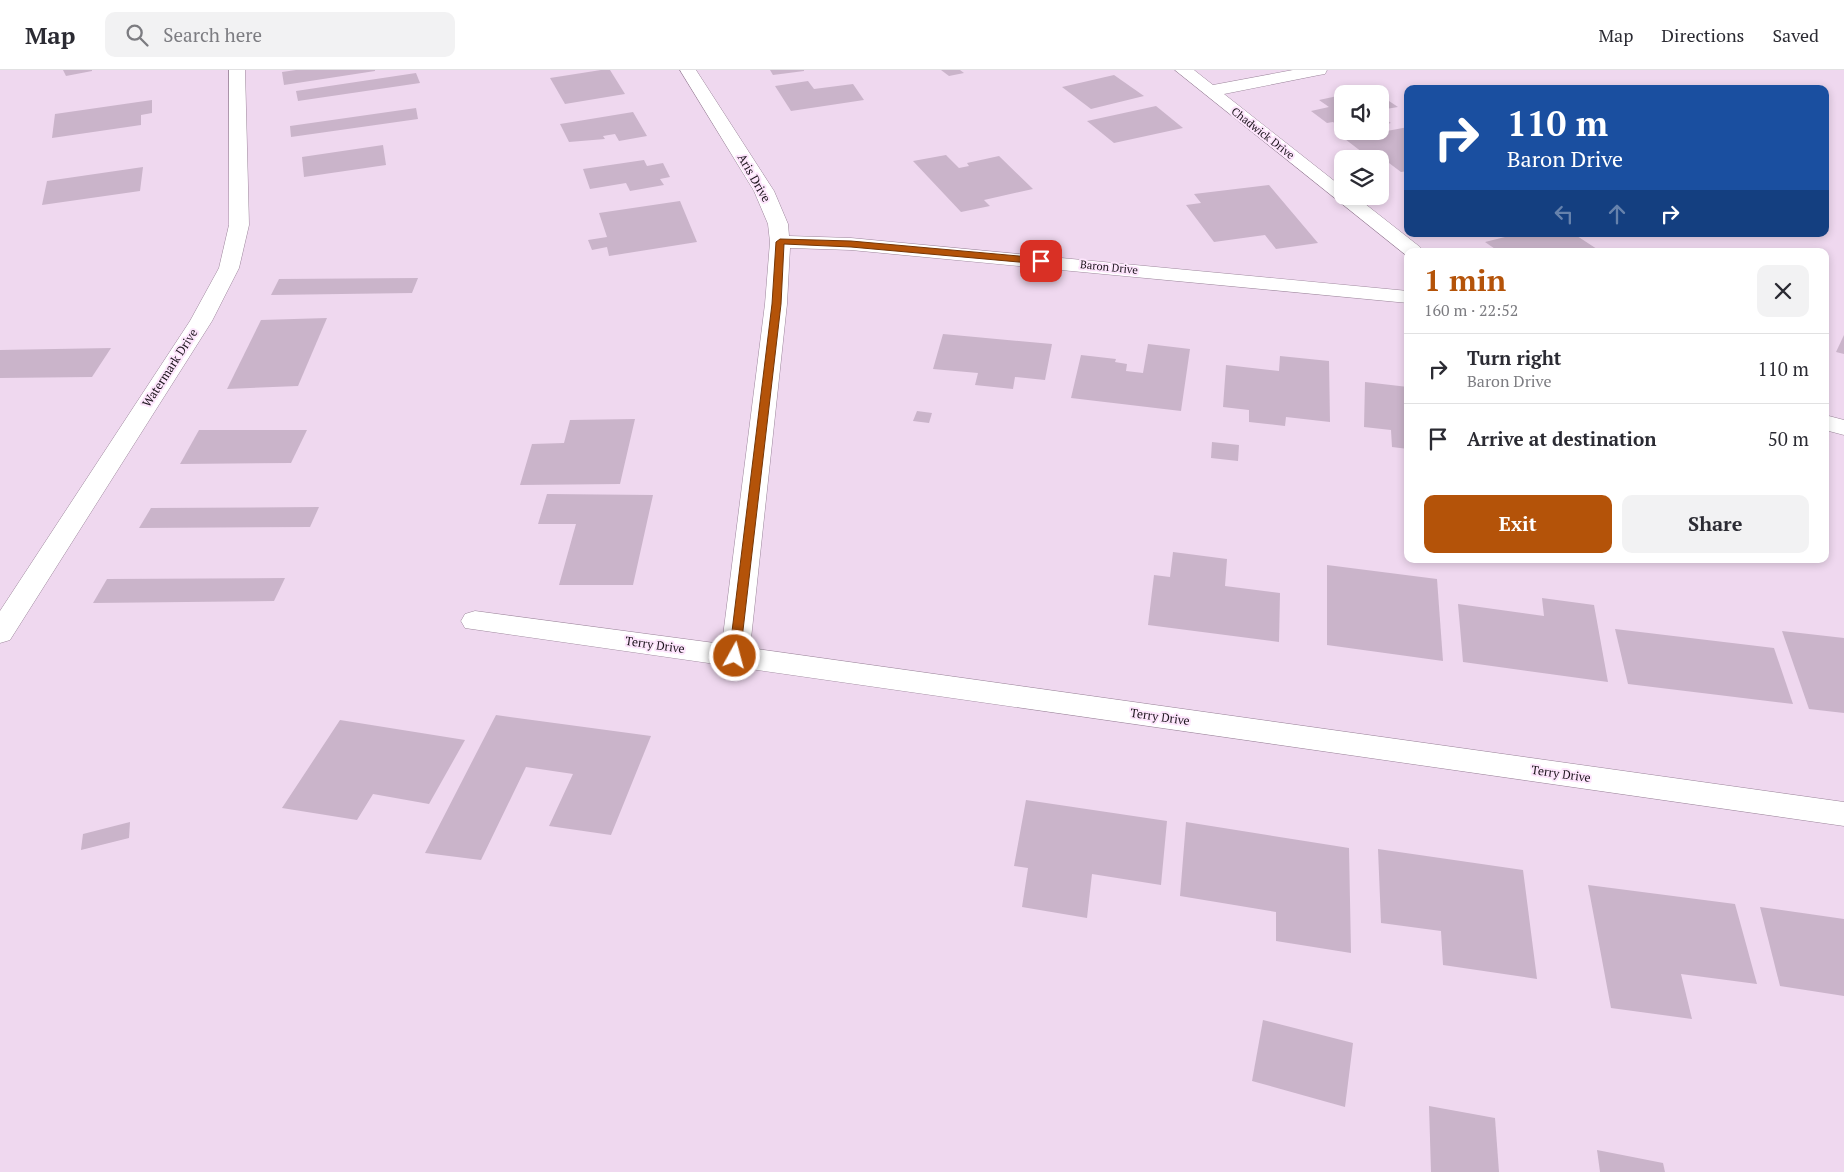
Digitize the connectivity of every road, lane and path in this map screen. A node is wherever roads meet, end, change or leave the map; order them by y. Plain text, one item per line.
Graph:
1 (236, 70) edge
2 (688, 70) edge
3 (1183, 70) edge
4 (1319, 70) edge
5 (1211, 91) junction
6 (1334, 189) edge
7 (1354, 205) edge
8 (780, 242) junction
9 (1409, 248) edge
10 (1404, 297) edge
11 (1829, 423) edge
12 (1844, 428) edge
13 (475, 621) dead end
14 (0, 633) edge
15 (735, 656) junction
16 (1844, 814) edge

1 - 14 street, Watermark Drive
2 - 8 street, Aris Drive
3 - 5 street, Chadwick Drive
4 - 5 street
5 - 6 street, Chadwick Drive
7 - 9 street, Chadwick Drive
8 - 10 street, Baron Drive
8 - 15 street, Aris Drive
11 - 12 street
13 - 15 street, Terry Drive
15 - 16 street, Terry Drive

